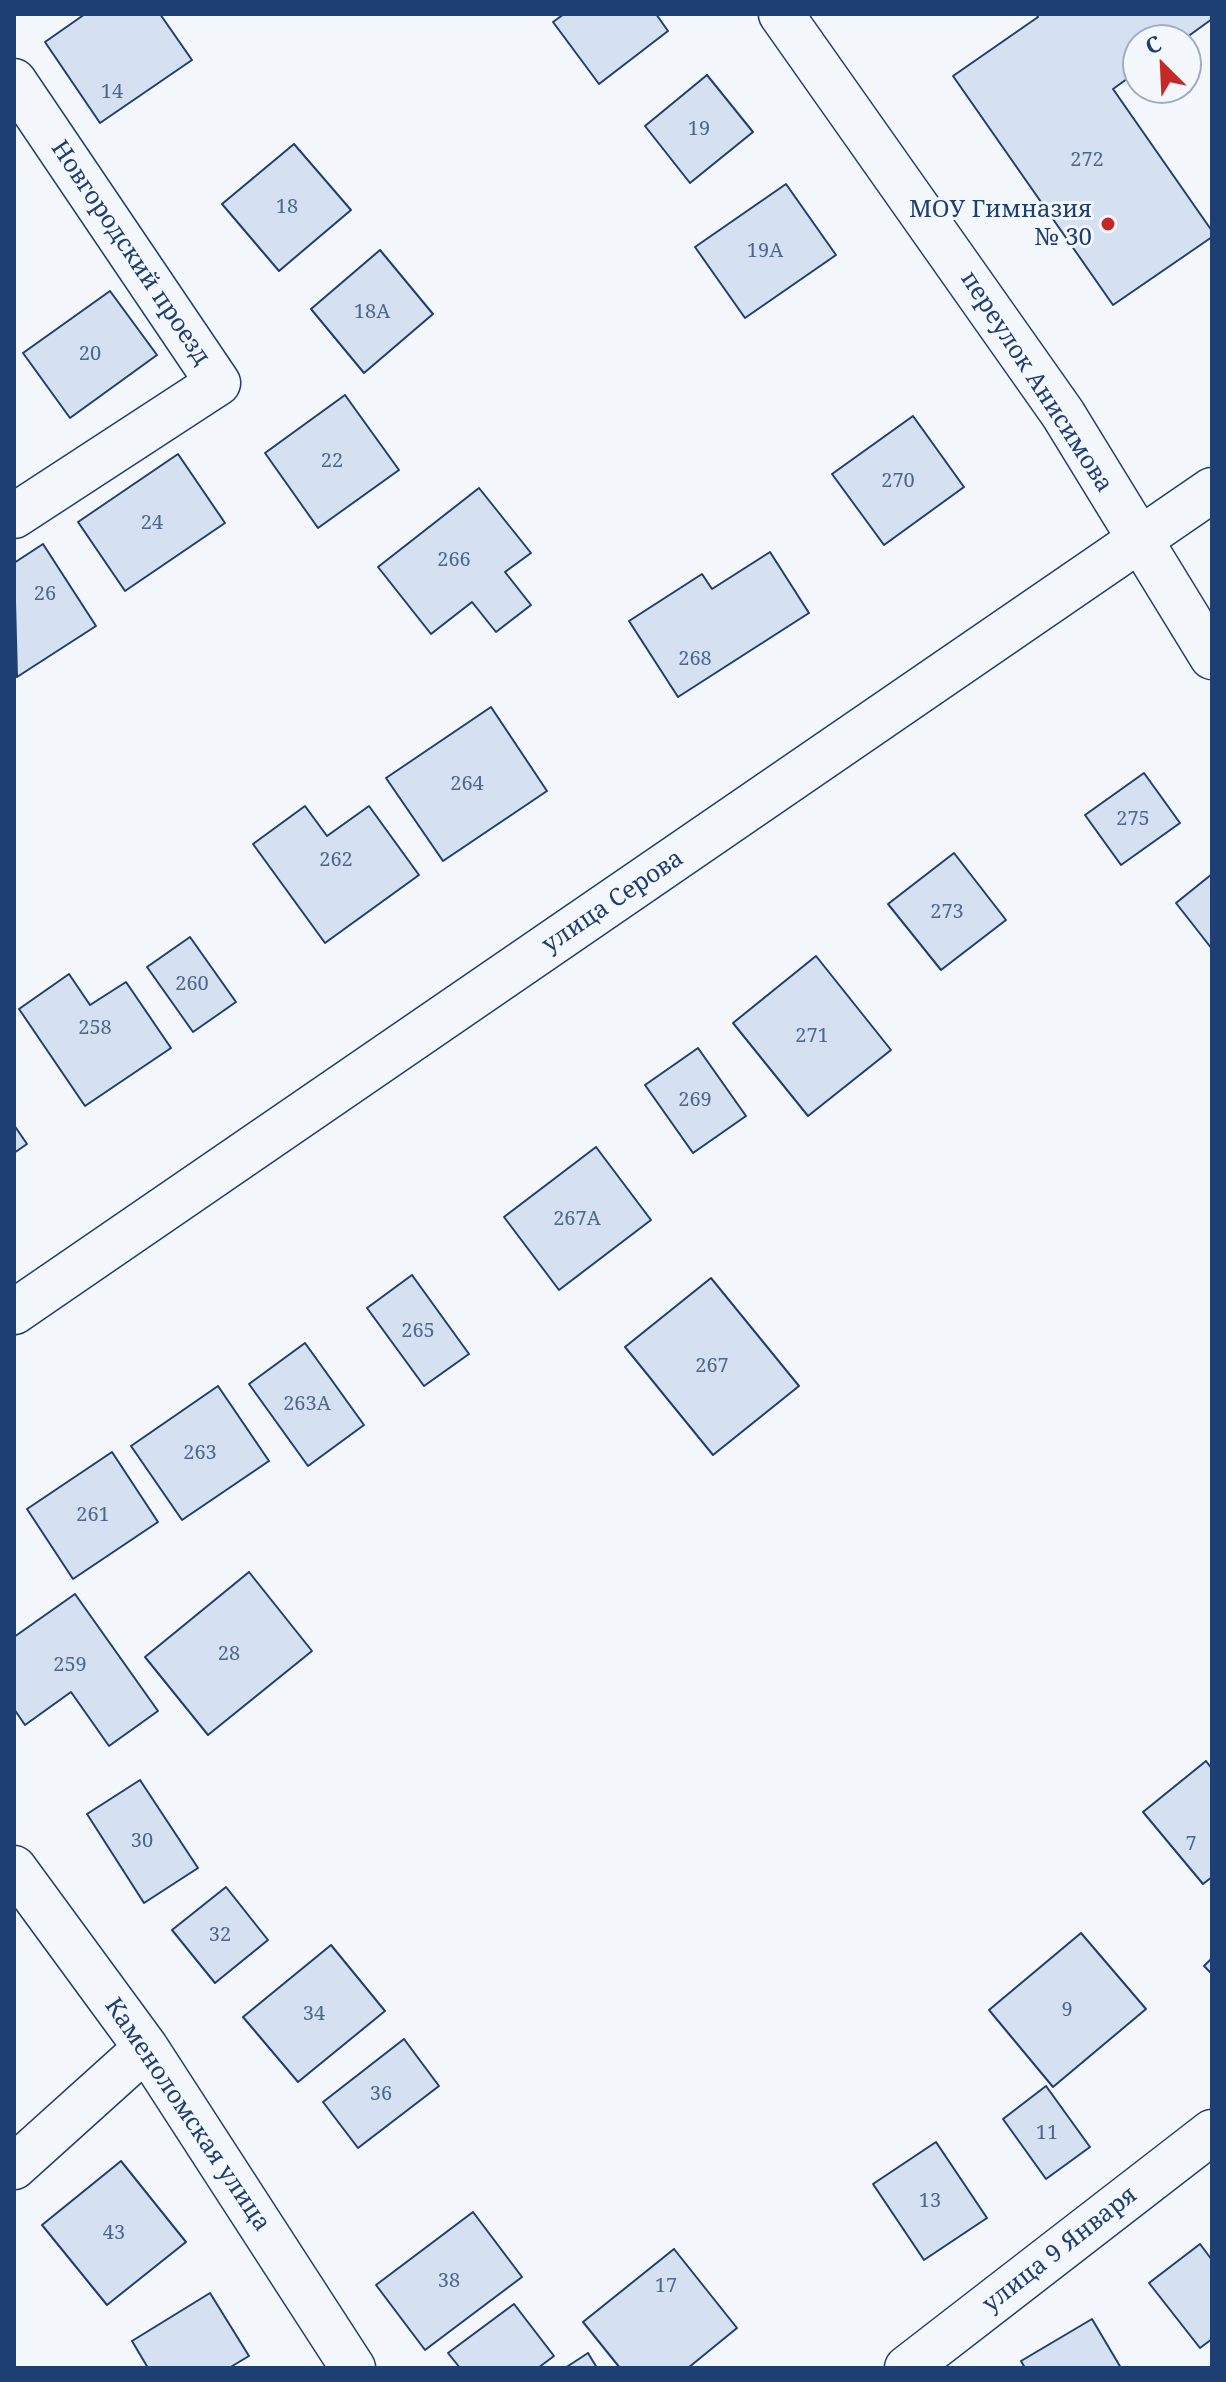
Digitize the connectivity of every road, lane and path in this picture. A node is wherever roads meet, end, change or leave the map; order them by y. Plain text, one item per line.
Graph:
1 (789, 23) edge
2 (14, 81) edge
3 (1212, 490) edge
4 (14, 516) edge
5 (1138, 542) junction
6 (1212, 657) edge
7 (14, 1312) edge
8 (14, 1868) edge
9 (146, 2048) junction
10 (1212, 2132) edge
11 (14, 2167) edge
12 (348, 2365) edge
13 (907, 2368) edge

1 - 5 street, переулок Анисимова
2 - 4 street, Новгородский проезд
3 - 5 street, улица Серова
5 - 6 street, переулок Анисимова
5 - 7 street, улица Серова
8 - 9 street, Каменоломская улица
9 - 11 street
9 - 12 street, Каменоломская улица
10 - 13 street, улица 9 Января

